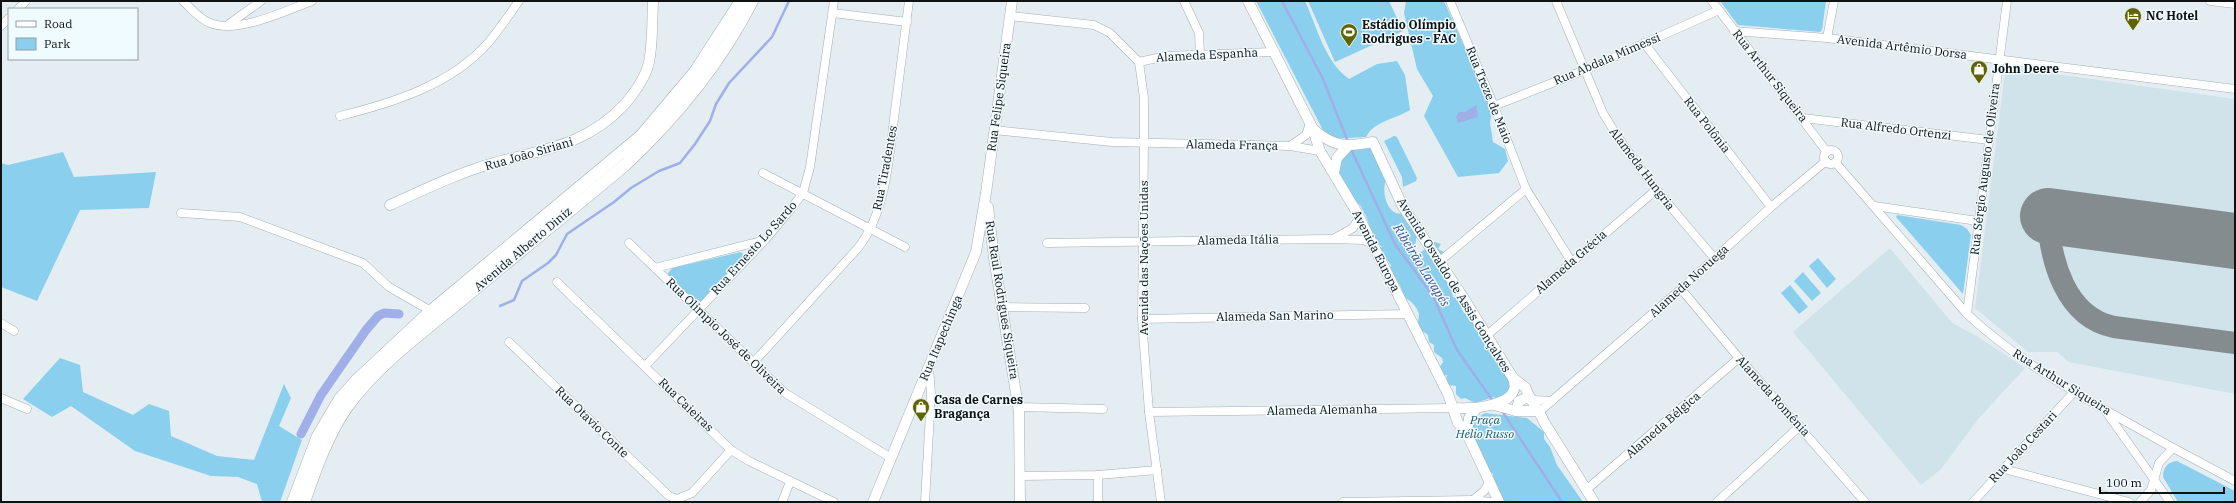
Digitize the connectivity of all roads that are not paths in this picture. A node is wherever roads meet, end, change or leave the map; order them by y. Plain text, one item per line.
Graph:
1 (183, 1) edge
2 (261, 1) edge
3 (312, 1) edge
4 (519, 1) edge
5 (653, 1) edge
6 (741, 1) edge
7 (752, 1) edge
8 (834, 1) edge
9 (909, 1) edge
10 (1012, 1) edge
11 (1184, 1) edge
12 (1248, 1) edge
13 (1450, 1) edge
14 (1556, 1) edge
15 (1712, 1) edge
16 (1834, 1) edge
17 (2007, 1) edge
18 (2210, 1) edge
19 (296, 3) edge
20 (2235, 4) edge
21 (1719, 10) junction
22 (833, 13) junction
23 (1010, 16) junction
24 (907, 22) junction
25 (226, 26) junction
26 (1734, 31) junction
27 (1827, 38) junction
28 (1644, 43) junction
29 (1275, 52) junction
30 (1200, 55) junction
31 (1999, 58) junction
32 (1139, 62) junction
33 (1585, 70) junction
34 (2235, 89) edge
35 (1494, 106) junction
36 (340, 116) dead end
37 (1803, 118) junction
38 (1311, 125) junction
39 (994, 130) junction
40 (1989, 140) junction
41 (1144, 143) junction
42 (1290, 146) junction
43 (1348, 146) junction
44 (1320, 151) junction
45 (1827, 152) junction
46 (1826, 162) junction
47 (1835, 162) junction
48 (763, 173) dead end
49 (1334, 173) junction
50 (1526, 189) junction
51 (1656, 190) junction
52 (803, 193) junction
53 (986, 193) junction
54 (390, 205) dead end
55 (1874, 206) junction
56 (1770, 207) junction
57 (181, 213) dead end
58 (1359, 218) junction
59 (1978, 221) junction
60 (870, 230) junction
61 (1332, 239) junction
62 (765, 240) junction
63 (1144, 241) junction
64 (629, 243) dead end
65 (1047, 243) dead end
66 (1371, 243) junction
67 (905, 248) dead end
68 (976, 252) junction
69 (994, 258) junction
70 (1715, 259) junction
71 (1440, 261) junction
72 (1571, 261) junction
73 (655, 268) junction
74 (557, 282) dead end
75 (1681, 289) junction
76 (1003, 307) junction
77 (1085, 308) dead end
78 (698, 310) junction
79 (431, 311) junction
80 (1408, 314) junction
81 (1966, 314) junction
82 (1142, 319) junction
83 (1, 322) edge
84 (14, 331) dead end
85 (1486, 336) junction
86 (509, 342) dead end
87 (1739, 358) junction
88 (753, 364) junction
89 (645, 366) junction
90 (929, 367) junction
91 (1513, 378) junction
92 (2074, 392) junction
93 (1448, 394) junction
94 (1, 398) edge
95 (1533, 400) junction
96 (1552, 401) junction
97 (1498, 405) junction
98 (1018, 407) junction
99 (27, 408) dead end
100 (1453, 408) junction
101 (1103, 409) dead end
102 (1476, 409) junction
103 (2105, 410) junction
104 (1516, 411) junction
105 (1149, 412) junction
106 (1537, 412) junction
107 (1800, 426) junction
108 (1468, 434) junction
109 (2172, 449) junction
110 (732, 450) junction
111 (891, 458) junction
112 (2004, 469) junction
113 (1157, 470) junction
114 (1098, 475) junction
115 (1020, 476) junction
116 (1490, 481) junction
117 (2235, 481) edge
118 (790, 482) junction
119 (2154, 482) junction
120 (1586, 490) junction
121 (1473, 500) junction
122 (293, 502) edge
123 (304, 502) edge
124 (782, 502) edge
125 (834, 502) edge
126 (873, 502) edge
127 (925, 502) edge
128 (1020, 502) edge
129 (1098, 502) edge
130 (1161, 502) edge
131 (1343, 502) edge
132 (1491, 502) edge
133 (1499, 502) edge
134 (1594, 502) edge
135 (1717, 502) edge
136 (1865, 502) edge
137 (1973, 502) edge
138 (2129, 502) edge
139 (2140, 502) edge
140 (2170, 502) edge

1 - 25 street
2 - 25 street
3 - 19 street
4 - 36 street
5 - 54 street, Rua João Siriani
6 - 79 main road, Avenida Alberto Diniz
7 - 123 main road, Avenida Alberto Diniz
8 - 22 street, Rua Ernesto Lo Sardo
9 - 24 street, Rua Tiradentes
10 - 23 street, Rua Felipe Siqueira
11 - 30 street
12 - 29 street, Avenida Europa
13 - 35 street, Rua Treze de Maio
14 - 33 street, Alameda Hungria
15 - 21 street, Rua Arthur Siqueira
16 - 27 street
17 - 31 street, Rua Sérgio Augusto de Oliveira
18 - 20 street
19 - 25 street
21 - 26 street, Rua Arthur Siqueira
21 - 28 street, Rua Abdala Mimessi
22 - 24 street
22 - 52 street, Rua Ernesto Lo Sardo
23 - 32 street
23 - 39 street, Rua Felipe Siqueira
24 - 60 street, Rua Tiradentes
26 - 27 street, Avenida Artêmio Dorsa
26 - 37 street, Rua Arthur Siqueira
27 - 31 street, Avenida Artêmio Dorsa
28 - 33 street, Rua Abdala Mimessi
28 - 56 street, Rua Polônia
29 - 30 street, Alameda Espanha
29 - 38 street, Avenida Europa
30 - 32 street, Alameda Espanha
31 - 34 street, Avenida Artêmio Dorsa
31 - 40 street, Rua Sérgio Augusto de Oliveira
32 - 41 street, Avenida das Nações Unidas
33 - 35 street, Rua Abdala Mimessi
33 - 51 street, Alameda Hungria
35 - 50 street, Rua Treze de Maio
37 - 40 street, Rua Alfredo Ortenzi
37 - 45 street, Rua Arthur Siqueira
38 - 42 street
38 - 43 street
38 - 44 street, Avenida Europa
39 - 41 street, Alameda França
39 - 53 street, Rua Felipe Siqueira
40 - 59 street, Rua Sérgio Augusto de Oliveira
41 - 42 street, Alameda França
41 - 63 street, Avenida das Nações Unidas
42 - 44 street, Alameda França
43 - 49 street
43 - 71 street, Avenida Osvaldo de Assis Gonçalves
44 - 49 street, Avenida Europa
45 - 46 street
45 - 47 street
46 - 47 street
46 - 56 street, Alameda Noruega
47 - 55 street, Rua Arthur Siqueira
48 - 52 street
49 - 58 street, Avenida Europa
50 - 71 street
50 - 72 street, Rua Treze de Maio
51 - 70 street, Alameda Hungria
51 - 72 street, Alameda Grécia
52 - 60 street
52 - 62 street, Rua Ernesto Lo Sardo
53 - 68 street, Rua Itapechinga
53 - 69 street, Rua Raul Rodrigues Siqueira
55 - 59 street
55 - 81 street, Rua Arthur Siqueira
56 - 70 street, Alameda Noruega
57 - 79 street
58 - 61 street, Alameda Itália
58 - 66 street, Avenida Europa
59 - 81 street, Rua Sérgio Augusto de Oliveira
60 - 67 street
60 - 88 street, Rua Tiradentes
61 - 63 street, Alameda Itália
61 - 66 street, Alameda Itália
62 - 73 street
62 - 78 street, Rua Ernesto Lo Sardo
63 - 65 street, Alameda Itália
63 - 82 street, Avenida das Nações Unidas
64 - 73 street, Rua Olimpio José de Oliveira
66 - 80 street, Avenida Europa
68 - 69 street
68 - 90 street, Rua Itapechinga
69 - 76 street, Rua Raul Rodrigues Siqueira
70 - 75 street, Alameda Noruega
71 - 85 street, Avenida Osvaldo de Assis Gonçalves
72 - 85 street, Alameda Grécia
73 - 78 street, Rua Olimpio José de Oliveira
74 - 89 street, Rua Caieiras
75 - 87 street, Alameda Romênia
75 - 96 street, Alameda Noruega
76 - 77 street
76 - 98 street, Rua Raul Rodrigues Siqueira
78 - 88 street, Rua Olimpio José de Oliveira
78 - 89 street, Rua Ernesto Lo Sardo
79 - 122 main road, Avenida Alberto Diniz
80 - 82 street, Alameda San Marino
80 - 93 street, Avenida Europa
81 - 92 street, Rua Arthur Siqueira
82 - 105 street, Avenida das Nações Unidas
83 - 84 street
85 - 91 street, Avenida Osvaldo de Assis Gonçalves
86 - 110 street, Rua Otavio Conte
87 - 107 street, Alameda Romênia
87 - 120 street, Alameda Bélgica
88 - 111 street, Rua Olimpio José de Oliveira
89 - 110 street, Rua Caieiras
90 - 111 street, Rua Itapechinga
90 - 127 street
91 - 95 street, Avenida Osvaldo de Assis Gonçalves
91 - 97 street, Alameda Alemanha
92 - 103 street, Rua Arthur Siqueira
92 - 112 street, Rua João Cestari
93 - 100 street, Avenida Europa
93 - 102 street
94 - 99 street
95 - 96 street
95 - 104 street
95 - 106 street, Avenida Osvaldo de Assis Gonçalves
96 - 106 street, Alameda Noruega
97 - 102 street, Alameda Alemanha
97 - 104 street, Alameda Alemanha
98 - 101 street
98 - 115 street, Rua Raul Rodrigues Siqueira
100 - 102 street, Alameda Alemanha
100 - 105 street, Alameda Alemanha
100 - 108 street, Avenida Europa
102 - 108 street
103 - 109 street, Rua Arthur Siqueira
103 - 119 street
104 - 106 street, Alameda Alemanha
105 - 113 street, Avenida das Nações Unidas
106 - 120 street, Avenida Osvaldo de Assis Gonçalves
107 - 135 street
107 - 136 street, Alameda Romênia
108 - 116 street, Avenida Europa
109 - 117 street, Rua Arthur Siqueira
109 - 119 street
110 - 118 street, Rua Caieiras
111 - 126 street, Rua Itapechinga
112 - 137 street, Rua João Cestari
112 - 138 street
113 - 114 street
113 - 130 street, Avenida das Nações Unidas
114 - 115 street
114 - 129 street
115 - 128 street, Rua Raul Rodrigues Siqueira
116 - 121 street
116 - 133 street, Avenida Europa
118 - 124 street
118 - 125 street, Rua Caieiras
119 - 139 street
119 - 140 street
120 - 134 street, Avenida Osvaldo de Assis Gonçalves
121 - 131 street
121 - 132 street

